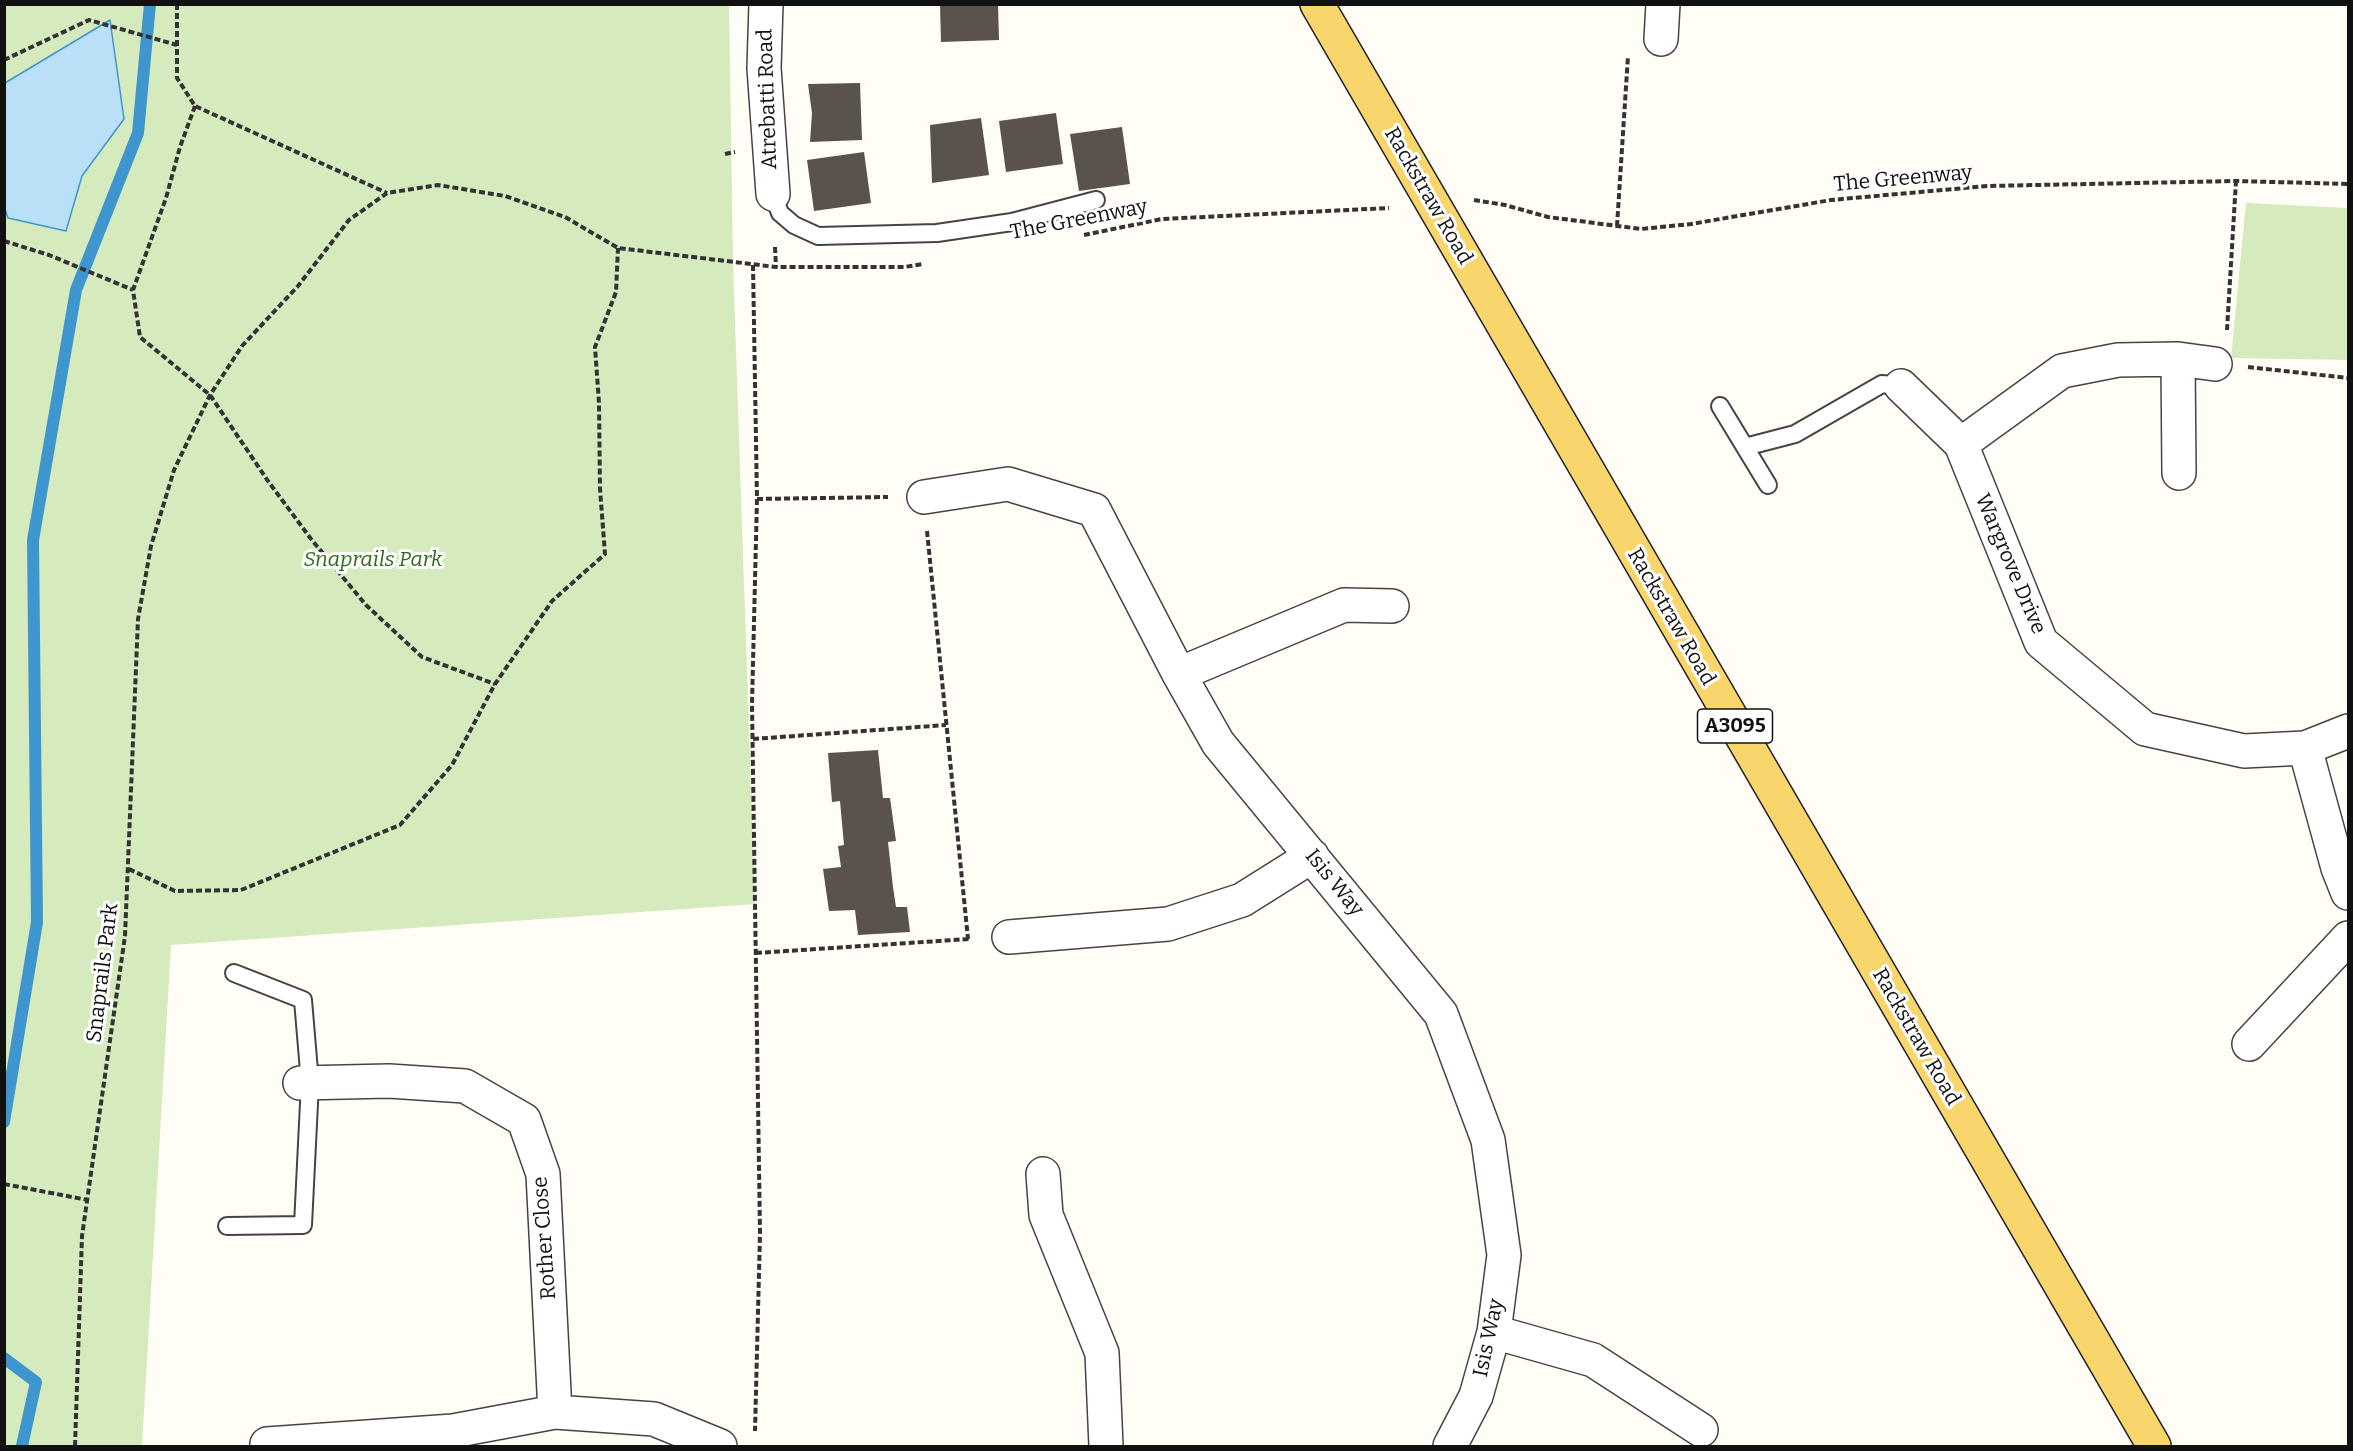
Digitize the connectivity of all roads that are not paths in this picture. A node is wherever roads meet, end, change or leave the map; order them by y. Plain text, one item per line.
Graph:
1 (766, 4) edge
2 (1317, 4) edge
3 (1663, 4) edge
4 (1661, 39) dead end
5 (773, 194) joint
6 (1096, 200) dead end
7 (2178, 358) junction
8 (2220, 364) road end
9 (1901, 386) joint
10 (1720, 406) dead end
11 (1960, 444) junction
12 (1745, 447) junction
13 (2179, 473) dead end
14 (1768, 484) dead end
15 (924, 497) road end
16 (1392, 606) dead end
17 (1179, 674) junction
18 (2349, 731) edge
19 (2306, 748) junction
20 (1312, 856) junction
21 (2349, 893) edge
22 (1009, 937) road end
23 (2349, 938) edge
24 (234, 973) dead end
25 (2249, 1044) dead end
26 (305, 1083) junction
27 (1043, 1174) dead end
28 (227, 1226) dead end
29 (1494, 1332) junction
30 (555, 1412) junction
31 (1701, 1430) dead end
32 (268, 1445) edge
33 (720, 1446) edge
34 (1106, 1446) edge
35 (1450, 1446) edge
36 (2154, 1446) edge

1 - 5 street, Atrebatti Road
2 - 36 main road, Rackstraw Road / A3095
3 - 4 street
5 - 6 lane
7 - 8 street
7 - 11 street
7 - 13 street
9 - 11 street, Wargrove Drive
9 - 12 lane
10 - 12 lane
11 - 19 street, Wargrove Drive
12 - 14 lane
15 - 17 street, Isis Way
16 - 17 street
17 - 20 street, Isis Way
18 - 19 street, Wargrove Drive
19 - 21 street
20 - 22 street
20 - 29 street, Isis Way
23 - 25 street
24 - 26 lane
26 - 28 lane
26 - 30 street, Rother Close
27 - 34 street
29 - 31 street
29 - 35 street, Isis Way
30 - 32 street
30 - 33 street

